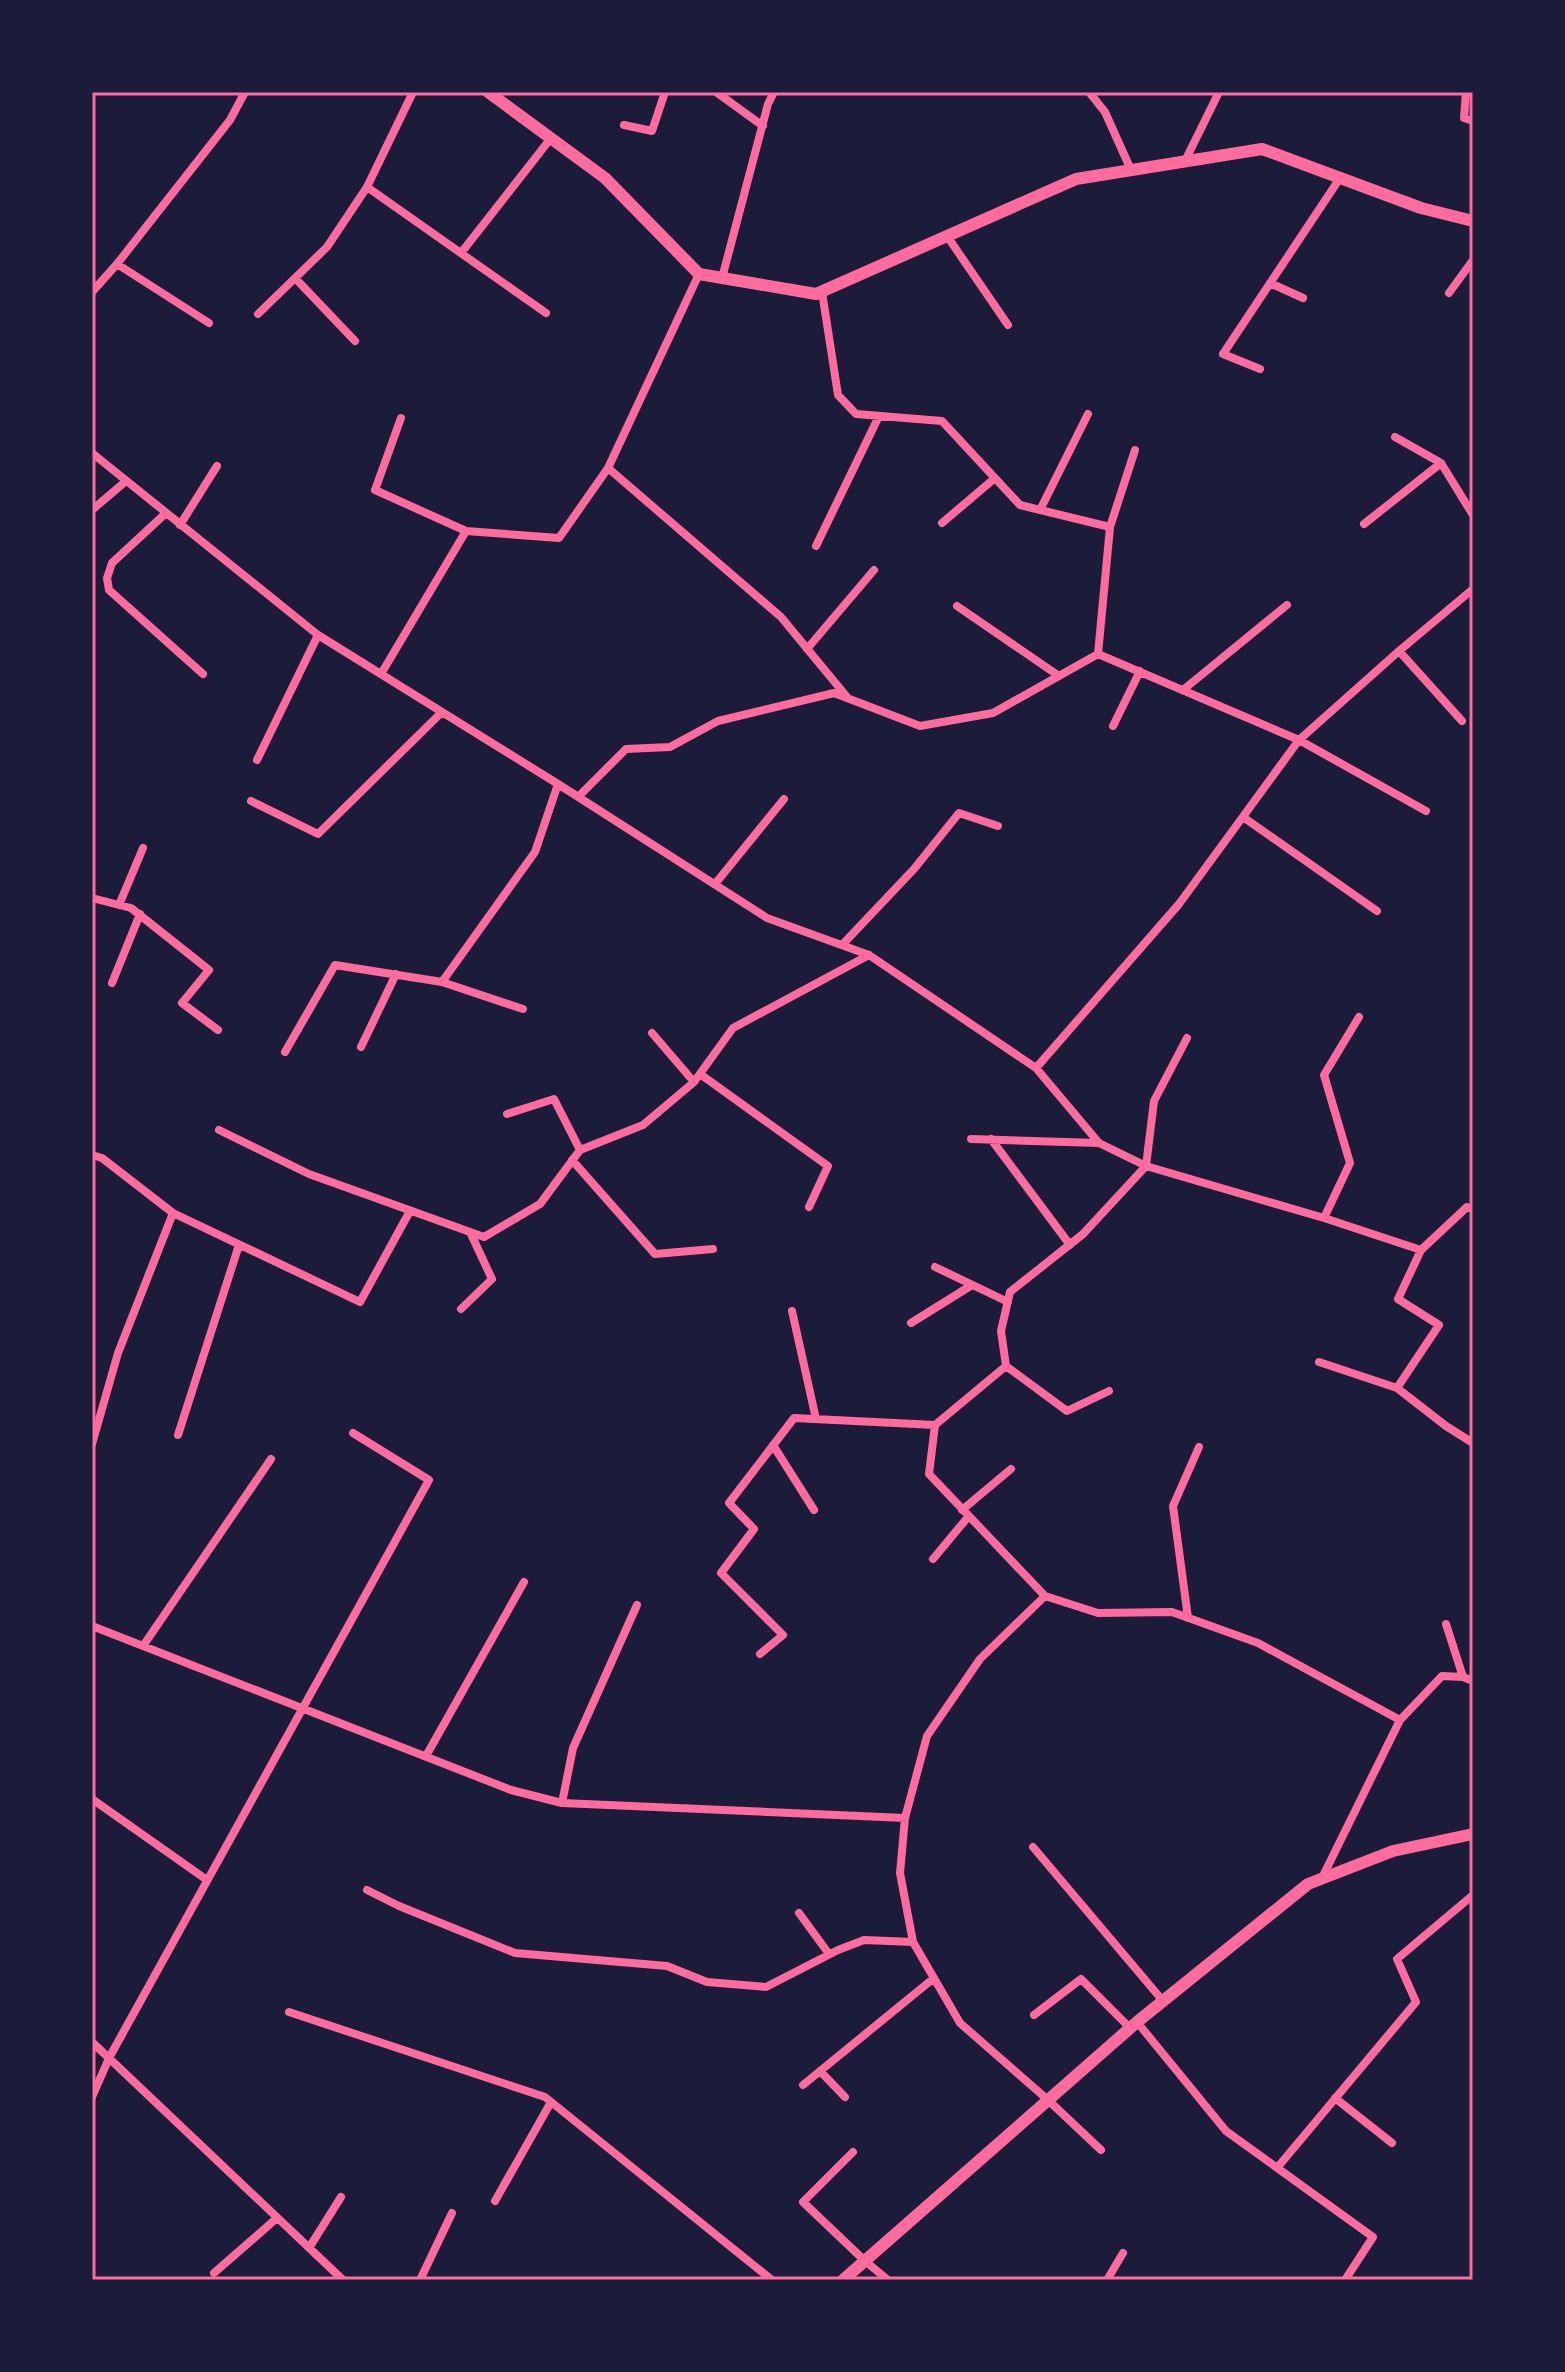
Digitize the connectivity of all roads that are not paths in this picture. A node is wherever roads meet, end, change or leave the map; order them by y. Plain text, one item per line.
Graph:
1 (245, 92) edge
2 (413, 92) edge
3 (488, 92) edge
4 (665, 92) edge
5 (716, 92) edge
6 (774, 92) edge
7 (1089, 92) edge
8 (1219, 92) edge
9 (1466, 92) edge
10 (1473, 121) edge
11 (624, 125) dead end
12 (763, 126) junction
13 (551, 138) junction
14 (1185, 161) junction
15 (1131, 170) junction
16 (1340, 178) junction
17 (367, 187) junction
18 (1473, 221) edge
19 (947, 236) junction
20 (461, 253) junction
21 (1473, 260) edge
22 (117, 264) junction
23 (699, 274) junction
24 (295, 278) junction
25 (722, 278) junction
26 (1270, 283) junction
27 (92, 292) edge
28 (822, 292) junction
29 (1449, 293) dead end
30 (1303, 298) dead end
31 (546, 313) dead end
32 (258, 314) dead end
33 (209, 323) dead end
34 (1008, 325) dead end
35 (355, 341) dead end
36 (1260, 369) dead end
37 (1088, 414) dead end
38 (879, 416) junction
39 (401, 418) dead end
40 (1395, 437) dead end
41 (1135, 450) dead end
42 (92, 454) edge
43 (1441, 463) junction
44 (217, 466) dead end
45 (608, 468) junction
46 (995, 478) junction
47 (126, 481) junction
48 (92, 510) edge
49 (1040, 510) junction
50 (166, 513) junction
51 (1473, 515) edge
52 (942, 523) dead end
53 (1364, 524) dead end
54 (180, 525) junction
55 (1110, 527) junction
56 (466, 531) junction
57 (816, 546) dead end
58 (874, 570) dead end
59 (1473, 589) edge
60 (1287, 605) dead end
61 (957, 606) dead end
62 (318, 635) junction
63 (807, 649) junction
64 (1399, 651) junction
65 (1098, 654) junction
66 (1140, 671) junction
67 (203, 674) dead end
68 (381, 674) junction
69 (1059, 676) junction
70 (1183, 690) junction
71 (848, 698) junction
72 (442, 712) junction
73 (1462, 721) dead end
74 (1113, 726) dead end
75 (1299, 740) junction
76 (257, 760) dead end
77 (558, 784) junction
78 (578, 797) junction
79 (784, 799) dead end
80 (251, 801) dead end
81 (1426, 811) dead end
82 (1243, 817) junction
83 (998, 826) dead end
84 (143, 848) dead end
85 (715, 884) junction
86 (92, 898) edge
87 (119, 905) junction
88 (1377, 911) dead end
89 (140, 914) junction
90 (842, 945) junction
91 (869, 955) junction
92 (396, 974) junction
93 (442, 982) junction
94 (112, 983) dead end
95 (523, 1009) dead end
96 (1359, 1017) dead end
97 (218, 1030) dead end
98 (652, 1033) dead end
99 (1187, 1038) dead end
100 (361, 1047) dead end
101 (285, 1052) dead end
102 (1036, 1068) junction
103 (697, 1078) junction
104 (507, 1114) dead end
105 (219, 1130) dead end
106 (971, 1139) dead end
107 (991, 1139) junction
108 (1099, 1143) junction
109 (580, 1150) junction
110 (92, 1155) edge
111 (572, 1160) junction
112 (1146, 1166) junction
113 (809, 1207) dead end
114 (1473, 1209) edge
115 (410, 1211) junction
116 (173, 1213) junction
117 (1324, 1218) junction
118 (471, 1234) junction
119 (239, 1245) junction
120 (1070, 1245) junction
121 (713, 1249) dead end
122 (1421, 1250) junction
123 (935, 1267) dead end
124 (972, 1285) junction
125 (1008, 1302) junction
126 (461, 1309) dead end
127 (792, 1311) dead end
128 (911, 1323) dead end
129 (1319, 1362) dead end
130 (1006, 1366) junction
131 (1397, 1388) junction
132 (1109, 1391) dead end
133 (816, 1419) junction
134 (935, 1425) junction
135 (353, 1433) dead end
136 (178, 1435) dead end
137 (1473, 1443) edge
138 (92, 1444) edge
139 (773, 1445) junction
140 (1199, 1447) dead end
141 (271, 1459) dead end
142 (1011, 1469) dead end
143 (814, 1510) dead end
144 (965, 1513) junction
145 (933, 1559) dead end
146 (524, 1582) dead end
147 (1045, 1596) junction
148 (637, 1605) dead end
149 (1188, 1618) junction
150 (1446, 1624) dead end
151 (92, 1626) edge
152 (143, 1646) junction
153 (760, 1654) dead end
154 (1463, 1677) junction
155 (1473, 1681) edge
156 (303, 1708) junction
157 (1400, 1720) junction
158 (426, 1756) junction
159 (92, 1799) edge
160 (562, 1803) junction
161 (905, 1818) junction
162 (1473, 1834) edge
163 (1033, 1847) dead end
164 (1322, 1879) junction
165 (207, 1880) junction
166 (367, 1890) dead end
167 (1473, 1895) edge
168 (799, 1913) dead end
169 (913, 1942) junction
170 (829, 1954) junction
171 (934, 1978) junction
172 (1163, 2001) junction
173 (289, 2012) dead end
174 (1034, 2015) dead end
175 (1133, 2025) junction
176 (92, 2042) edge
177 (109, 2058) junction
178 (820, 2071) junction
179 (803, 2085) dead end
180 (92, 2097) edge
181 (845, 2097) dead end
182 (1335, 2098) junction
183 (1048, 2100) junction
184 (551, 2102) junction
185 (1392, 2143) dead end
186 (1101, 2150) dead end
187 (853, 2152) dead end
188 (1277, 2168) junction
189 (341, 2197) dead end
190 (495, 2201) dead end
191 (452, 2213) dead end
192 (277, 2218) junction
193 (309, 2248) junction
194 (1123, 2253) dead end
195 (865, 2261) junction
196 (214, 2273) dead end
197 (343, 2280) edge
198 (420, 2280) edge
199 (772, 2280) edge
200 (843, 2280) edge
201 (888, 2280) edge
202 (1107, 2280) edge
203 (1345, 2280) edge

1 - 22 street
2 - 17 street
3 - 13 main road
4 - 11 street
5 - 12 street
6 - 12 street
7 - 15 street
8 - 14 street
9 - 10 street
12 - 25 street
13 - 20 street
13 - 23 main road
14 - 15 main road
14 - 16 main road
15 - 19 main road
16 - 18 main road
16 - 26 street
17 - 20 street
17 - 24 street
19 - 28 main road
19 - 34 street
20 - 31 street
21 - 29 street
22 - 27 street
22 - 33 street
23 - 25 main road
23 - 45 street
24 - 32 street
24 - 35 street
25 - 28 main road
26 - 30 street
26 - 36 street
28 - 38 street
37 - 49 street
38 - 46 street
38 - 57 street
39 - 56 street
40 - 43 street
41 - 55 street
42 - 47 street
43 - 51 street
43 - 53 street
44 - 54 street
45 - 56 street
45 - 63 street
46 - 49 street
46 - 52 street
47 - 48 street
47 - 50 street
49 - 55 street
50 - 54 street
50 - 67 street
54 - 62 street
55 - 65 street
56 - 68 street
58 - 63 street
59 - 64 street
60 - 70 street
61 - 69 street
62 - 68 street
62 - 76 street
63 - 71 street
64 - 73 street
64 - 75 street
65 - 66 street
65 - 69 street
66 - 70 street
66 - 74 street
68 - 72 street
69 - 71 street
70 - 75 street
71 - 78 street
72 - 77 street
72 - 80 street
75 - 81 street
75 - 82 street
77 - 78 street
77 - 93 street
78 - 85 street
79 - 85 street
82 - 88 street
82 - 102 street
83 - 90 street
84 - 87 street
85 - 90 street
86 - 87 street
87 - 89 street
89 - 94 street
89 - 97 street
90 - 91 street
91 - 102 street
91 - 103 street
92 - 93 street
92 - 100 street
92 - 101 street
93 - 95 street
96 - 117 street
98 - 103 street
99 - 112 street
102 - 108 street
103 - 109 street
103 - 113 street
104 - 109 street
105 - 115 street
106 - 107 street
107 - 108 street
107 - 120 street
108 - 112 street
109 - 111 street
110 - 116 street
111 - 118 street
111 - 121 street
112 - 117 street
112 - 120 street
114 - 122 street
115 - 118 street
115 - 119 street
116 - 119 street
116 - 138 street
117 - 122 street
118 - 126 street
119 - 136 street
120 - 125 street
122 - 131 street
123 - 124 street
124 - 125 street
124 - 128 street
125 - 130 street
127 - 133 street
129 - 131 street
130 - 132 street
130 - 134 street
131 - 137 street
133 - 134 street
133 - 139 street
134 - 144 street
135 - 156 street
139 - 143 street
139 - 153 street
140 - 149 street
141 - 152 street
142 - 144 street
144 - 145 street
144 - 147 street
146 - 158 street
147 - 149 street
147 - 161 street
148 - 160 street
149 - 157 street
150 - 154 street
151 - 152 street
152 - 156 street
154 - 155 street
154 - 157 street
156 - 158 street
156 - 165 street
157 - 164 street
158 - 160 street
159 - 165 street
160 - 161 street
161 - 169 street
162 - 164 main road
163 - 172 street
164 - 172 main road
165 - 177 street
166 - 170 street
167 - 182 street
168 - 170 street
169 - 170 street
169 - 171 street
171 - 178 street
171 - 183 street
172 - 175 main road
173 - 184 street
174 - 175 street
175 - 183 main road
175 - 188 street
176 - 177 street
177 - 180 street
177 - 192 street
178 - 179 street
178 - 181 street
182 - 185 street
182 - 188 street
183 - 186 street
183 - 195 main road
184 - 190 street
184 - 199 street
187 - 195 street
188 - 203 street
189 - 193 street
191 - 198 street
192 - 193 street
192 - 196 street
193 - 197 street
194 - 202 street
195 - 200 main road
195 - 201 street

